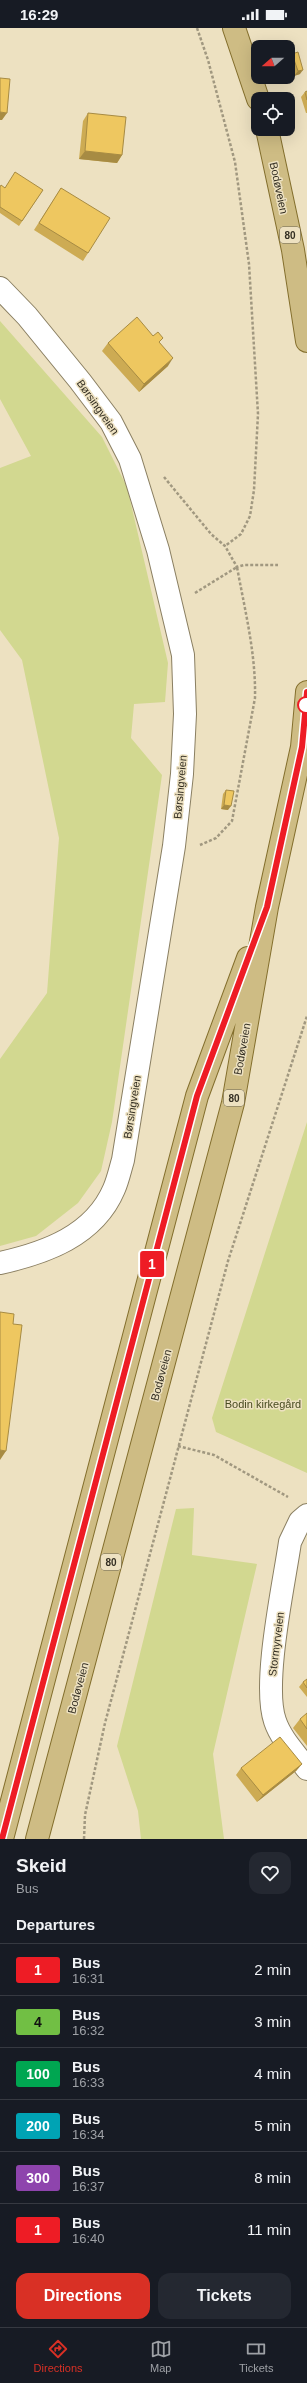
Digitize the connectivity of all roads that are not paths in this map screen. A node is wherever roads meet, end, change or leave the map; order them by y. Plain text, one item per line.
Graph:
1 (234, 28) edge
2 (256, 92) edge
3 (269, 136) edge
4 (0, 288) edge
5 (307, 341) edge
6 (307, 692) edge
7 (267, 907) junction
8 (0, 1263) edge
9 (307, 1515) edge
10 (307, 1769) edge
11 (2, 1839) edge
12 (37, 1839) edge

1 - 2 main road
3 - 5 main road, Bodøveien / 80
4 - 8 street, Børsingveien
6 - 7 main road, Bodøveien / 80
7 - 11 main road, Bodøveien / 80
7 - 12 main road, Bodøveien / 80
9 - 10 street, Stormyrveien

